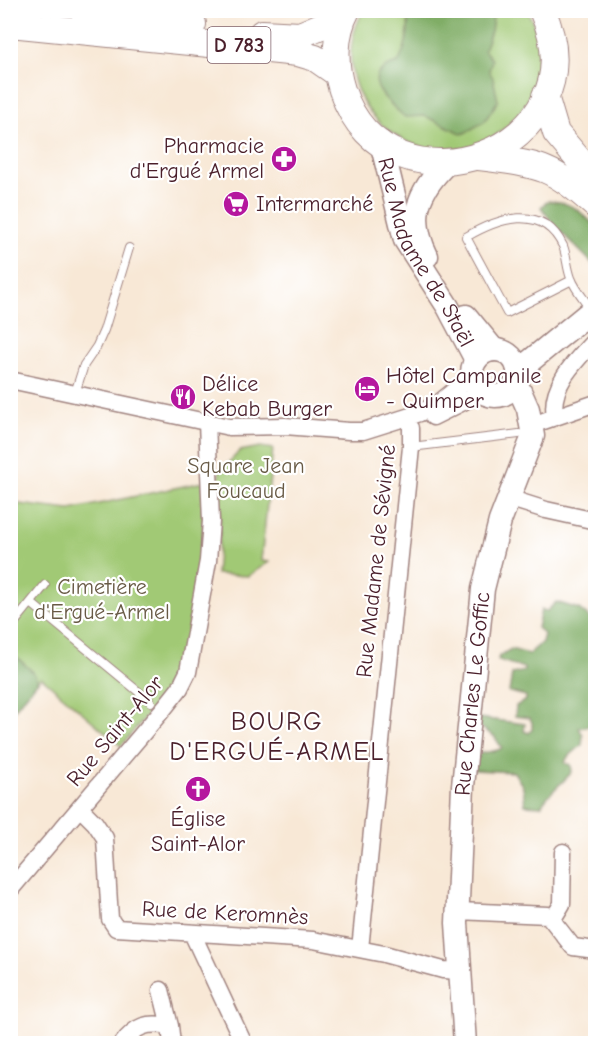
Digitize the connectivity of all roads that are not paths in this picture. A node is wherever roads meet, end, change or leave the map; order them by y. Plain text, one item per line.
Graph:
1 (98, 11) edge
2 (346, 14) edge
3 (548, 15) edge
4 (10, 24) edge
5 (338, 74) junction
6 (546, 96) junction
7 (381, 142) junction
8 (479, 157) junction
9 (447, 163) junction
10 (596, 180) edge
11 (596, 206) edge
12 (129, 248) dead end
13 (572, 280) junction
14 (594, 308) edge
15 (596, 339) edge
16 (496, 373) junction
17 (10, 380) edge
18 (75, 393) junction
19 (596, 403) edge
20 (555, 416) junction
21 (207, 422) junction
22 (406, 424) junction
23 (229, 427) junction
24 (525, 429) junction
25 (411, 447) junction
26 (210, 470) junction
27 (508, 498) junction
28 (596, 521) edge
29 (45, 585) dead end
30 (31, 603) junction
31 (10, 628) edge
32 (151, 702) dead end
33 (80, 808) junction
34 (563, 852) dead end
35 (10, 890) edge
36 (457, 917) junction
37 (553, 919) junction
38 (192, 933) junction
39 (360, 949) junction
40 (596, 950) edge
41 (455, 971) junction
42 (161, 990) dead end
43 (170, 1026) junction
44 (122, 1044) edge
45 (172, 1044) edge
46 (244, 1044) edge
47 (453, 1044) edge
48 (465, 1044) edge

1 - 2 main road, D 783
2 - 5 main road
3 - 6 main road
4 - 5 main road, D 783
5 - 7 main road
6 - 8 main road
6 - 10 main road
7 - 9 main road
7 - 16 street, Rue Madame de Staël
8 - 9 main road
8 - 11 main road
9 - 16 street, Rue Madame de Staël
12 - 18 lane
13 - 13 lane
13 - 14 lane
14 - 16 street
15 - 20 street
16 - 22 street
16 - 22 street
16 - 24 street
17 - 18 street
18 - 21 street
19 - 20 street
20 - 24 street
21 - 23 street
21 - 26 street, Rue Saint-Alor
22 - 23 street
22 - 25 street, Rue Madame de Sévigné
23 - 26 street, Rue Saint-Alor
24 - 25 lane
24 - 27 street, Rue Charles Le Goffic
25 - 39 street, Rue Madame de Sévigné
26 - 33 street, Rue Saint-Alor
27 - 28 street
27 - 36 street, Rue Charles Le Goffic
29 - 30 lane
30 - 31 lane
30 - 32 lane
33 - 35 street, Rue Saint-Alor
33 - 38 street, Rue de Keromnès
34 - 37 street
36 - 37 street
36 - 41 street, Rue Charles Le Goffic
37 - 40 street
38 - 39 street, Rue de Keromnès
38 - 46 street
39 - 41 street, Rue de Keromnès
41 - 47 street, Rue Charles Le Goffic
41 - 48 street, Rue Charles Le Goffic
42 - 43 street
43 - 44 street
43 - 45 street

